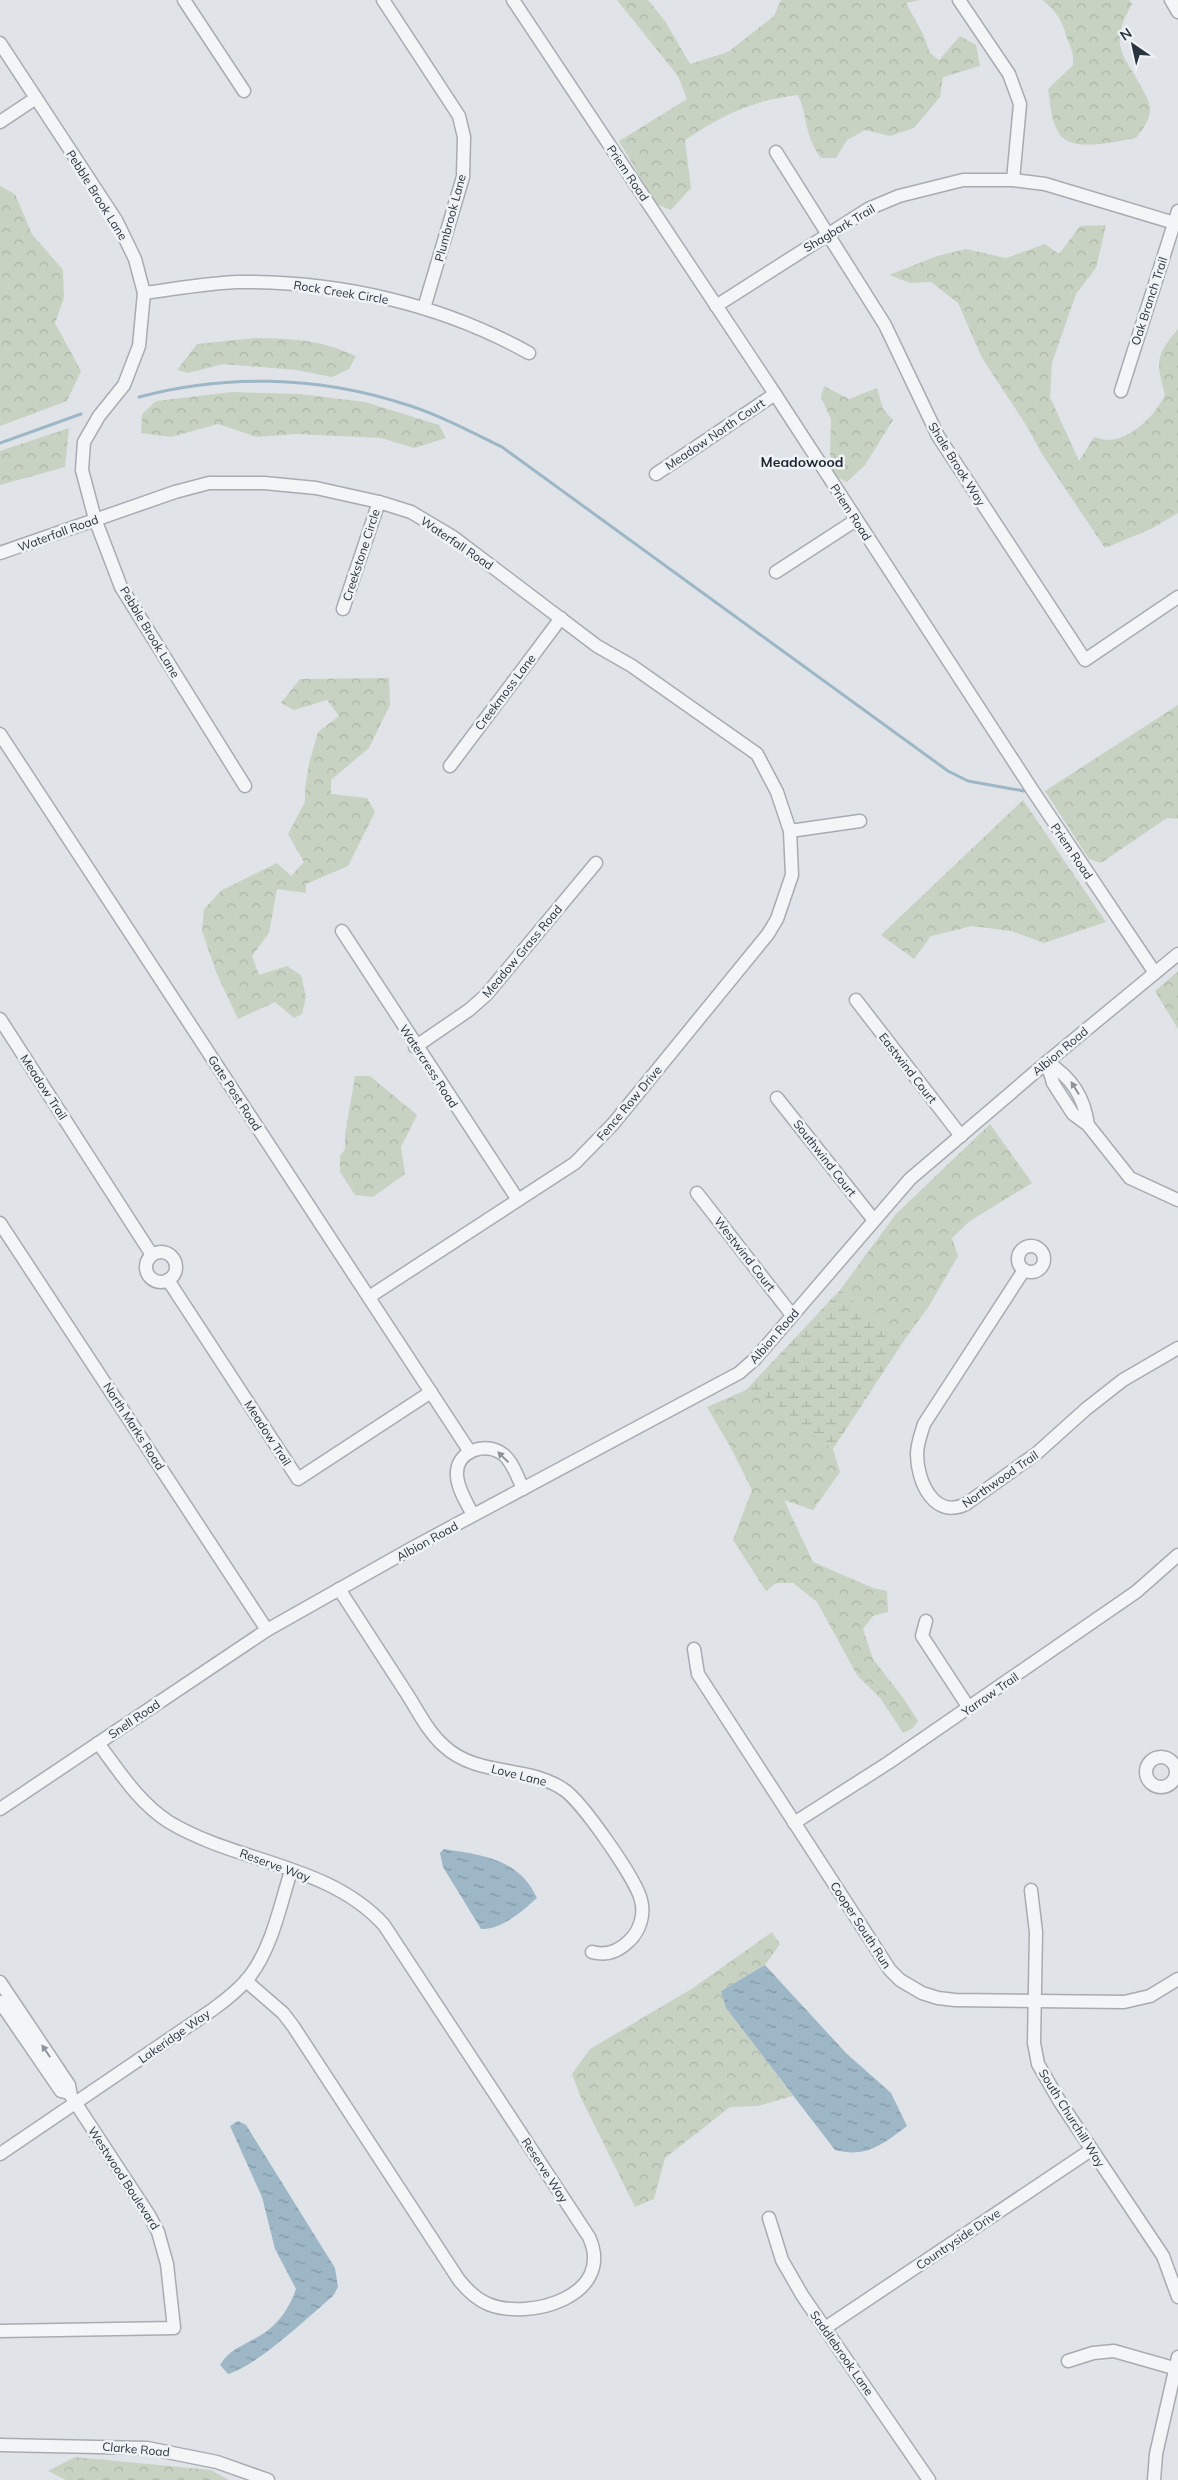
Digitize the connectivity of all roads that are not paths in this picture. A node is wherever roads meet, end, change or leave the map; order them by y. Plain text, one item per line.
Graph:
1 (184, 0) edge
2 (383, 0) edge
3 (514, 0) edge
4 (959, 0) edge
5 (1170, 0) edge
6 (1178, 12) edge
7 (0, 43) edge
8 (244, 91) dead end
9 (36, 98) junction
10 (0, 122) edge
11 (776, 152) dead end
12 (1013, 180) junction
13 (1177, 220) edge
14 (827, 234) junction
15 (144, 293) junction
16 (716, 306) junction
17 (424, 308) junction
18 (529, 353) dead end
19 (1121, 391) dead end
20 (775, 394) junction
21 (656, 474) dead end
22 (379, 502) junction
23 (95, 519) junction
24 (856, 520) junction
25 (0, 554) edge
26 (776, 572) dead end
27 (1178, 598) edge
28 (344, 609) dead end
29 (561, 618) junction
30 (0, 734) edge
31 (450, 766) dead end
32 (245, 786) dead end
33 (860, 821) dead end
34 (790, 831) junction
35 (596, 863) dead end
36 (342, 931) dead end
37 (1178, 954) edge
38 (1154, 974) junction
39 (856, 1000) dead end
40 (0, 1019) edge
41 (415, 1046) junction
42 (1047, 1062) junction
43 (777, 1098) dead end
44 (961, 1136) junction
45 (698, 1193) dead end
46 (518, 1200) junction
47 (1178, 1200) edge
48 (873, 1219) junction
49 (0, 1223) edge
50 (152, 1255) junction
51 (1024, 1270) dead end
52 (168, 1280) junction
53 (369, 1297) junction
54 (792, 1315) junction
55 (1178, 1348) edge
56 (431, 1392) junction
57 (470, 1452) junction
58 (523, 1489) junction
59 (473, 1516) junction
60 (1178, 1555) edge
61 (339, 1589) junction
62 (926, 1621) dead end
63 (267, 1630) junction
64 (694, 1649) dead end
65 (969, 1708) junction
66 (98, 1743) junction
67 (0, 1809) edge
68 (794, 1823) junction
69 (291, 1871) junction
70 (1031, 1890) dead end
71 (592, 1952) dead end
72 (246, 1981) junction
73 (0, 1982) edge
74 (1176, 1984) edge
75 (0, 2002) edge
76 (1036, 2002) junction
77 (72, 2098) junction
78 (1092, 2150) junction
79 (0, 2154) edge
80 (769, 2218) dead end
81 (1178, 2297) edge
82 (825, 2328) junction
83 (0, 2331) edge
84 (1068, 2361) dead end
85 (1177, 2363) edge
86 (0, 2445) edge
87 (268, 2480) edge
88 (929, 2480) edge
89 (1154, 2480) edge

1 - 8 street
2 - 17 street, Plumbrook Lane
3 - 16 street, Priem Road
4 - 12 street
5 - 6 street
7 - 9 street, Pebble Brook Lane
9 - 10 street
9 - 15 street, Pebble Brook Lane
11 - 14 street, Shale Brook Way
12 - 13 street, Shagbark Trail
12 - 14 street, Shagbark Trail
13 - 19 street, Oak Branch Trail
14 - 16 street, Shagbark Trail
14 - 27 street, Shale Brook Way
15 - 17 street, Rock Creek Circle
15 - 23 street, Pebble Brook Lane
16 - 20 street, Priem Road
17 - 18 street, Rock Creek Circle
20 - 21 street, Meadow North Court
20 - 24 street, Priem Road
22 - 23 street, Waterfall Road
22 - 28 street, Creekstone Circle
22 - 29 street, Waterfall Road
23 - 25 street, Waterfall Road
23 - 32 street, Pebble Brook Lane
24 - 26 street
24 - 38 street, Priem Road
29 - 31 street, Creekmoss Lane
29 - 34 street, Waterfall Road
30 - 53 street, Gate Post Road
33 - 34 street
34 - 46 street, Fence Row Drive
35 - 41 street, Meadow Grass Road
36 - 41 street, Watercress Road
37 - 38 street, Albion Road
38 - 42 street, Albion Road
39 - 44 street, Eastwind Court
40 - 50 street, Meadow Trail
41 - 46 street, Watercress Road
42 - 44 street, Albion Road
42 - 47 street
43 - 48 street, Southwind Court
44 - 48 street, Albion Road
45 - 54 street, Westwind Court
46 - 53 street, Fence Row Drive
48 - 54 street, Albion Road
49 - 63 street, North Marks Road
50 - 52 street
50 - 52 street
51 - 55 street, Northwood Trail
52 - 56 street, Meadow Trail
53 - 56 street, Gate Post Road
54 - 58 street, Albion Road
56 - 57 street, Gate Post Road
58 -> 57 street
57 - 59 street
58 - 59 street, Albion Road
59 - 61 street, Albion Road
60 - 65 street, Yarrow Trail
61 - 63 street, Albion Road
61 - 71 street, Love Lane
62 - 65 street
63 - 66 street, Snell Road
64 - 68 street, Cooper South Run
65 - 68 street, Yarrow Trail
66 - 67 street, Snell Road
66 - 69 street, Reserve Way
68 - 76 street, Cooper South Run
69 - 72 street, Lakeridge Way
69 - 72 street, Reserve Way
70 - 76 street, South Churchill Way
72 - 77 street, Lakeridge Way
77 -> 73 street, Westwood Boulevard
74 - 76 street, Cooper South Run
75 - 77 street, Westwood Boulevard
76 - 78 street, South Churchill Way
77 - 79 street, Lakeridge Way
77 - 83 street, Westwood Boulevard
78 - 81 street, South Churchill Way
78 - 82 street, Countryside Drive
80 - 82 street, Saddlebrook Lane
82 - 88 street, Saddlebrook Lane
84 - 85 street
85 - 89 street
86 - 87 street, Clarke Road

